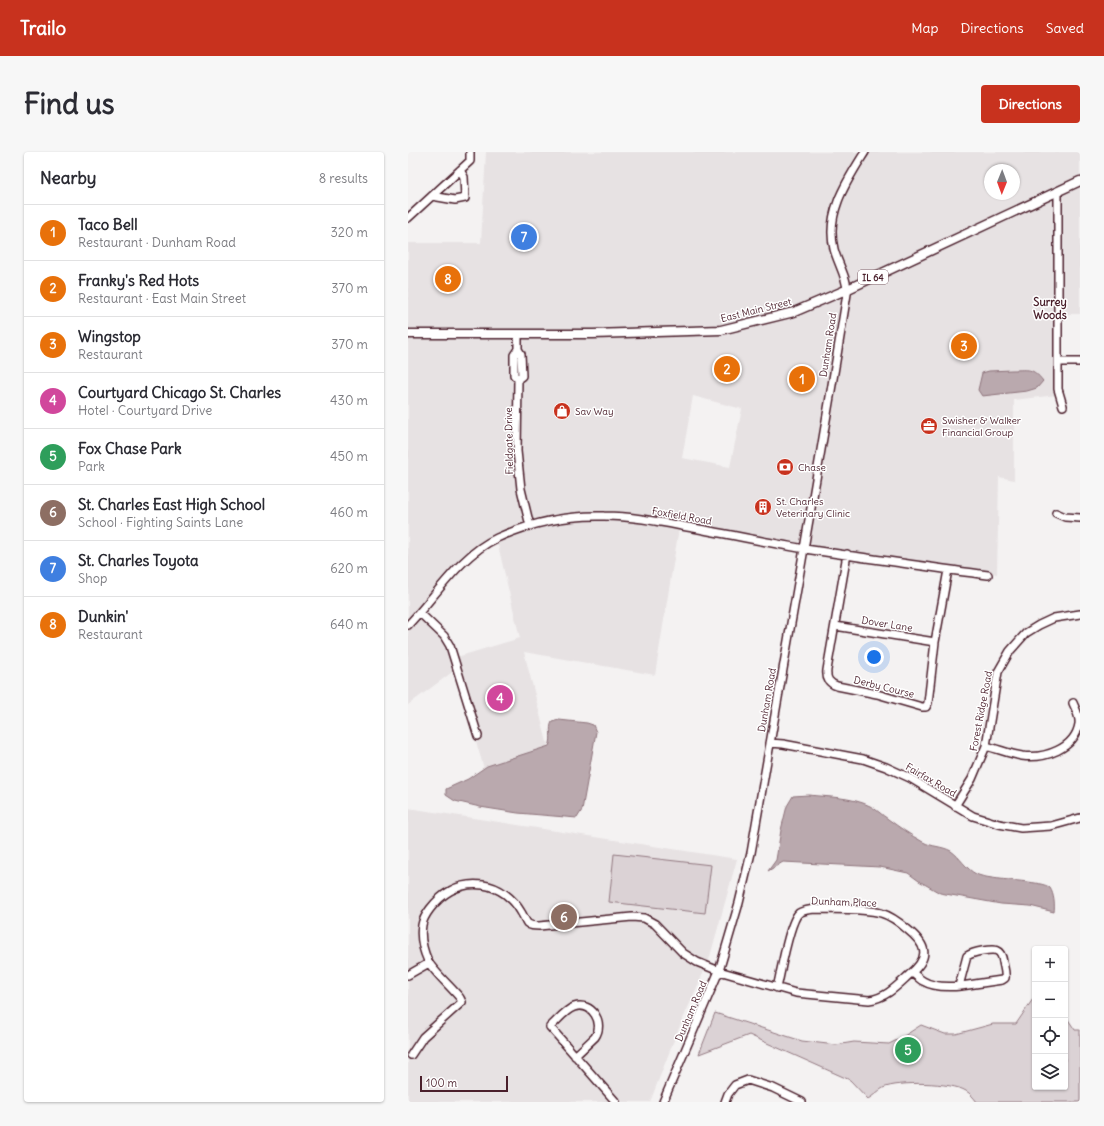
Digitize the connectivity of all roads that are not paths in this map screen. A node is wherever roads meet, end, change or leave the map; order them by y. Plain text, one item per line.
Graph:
1 (470, 152) edge
2 (865, 152) edge
3 (460, 170) junction
4 (1080, 181) edge
5 (1058, 192) junction
6 (432, 196) junction
7 (408, 218) edge
8 (848, 289) junction
9 (408, 334) edge
10 (518, 334) junction
11 (1058, 362) junction
12 (1080, 362) edge
13 (1063, 406) dead end
14 (1056, 513) dead end
15 (1080, 518) edge
16 (530, 526) junction
17 (804, 549) junction
18 (847, 554) junction
19 (948, 570) junction
20 (988, 575) dead end
21 (420, 613) junction
22 (1080, 614) edge
23 (408, 625) edge
24 (835, 626) junction
25 (936, 642) junction
26 (1074, 703) dead end
27 (478, 736) dead end
28 (770, 743) junction
29 (986, 746) junction
30 (955, 806) junction
31 (1080, 818) edge
32 (429, 963) junction
33 (719, 971) junction
34 (912, 973) junction
35 (408, 975) edge
36 (959, 986) junction
37 (777, 988) junction
38 (575, 1056) junction
39 (409, 1058) edge
40 (616, 1102) edge
41 (664, 1102) edge
42 (725, 1102) edge
43 (802, 1102) edge

1 - 3 street
2 - 8 street
3 - 6 street
3 - 6 street
4 - 5 main road, East Main Street / IL 64
5 - 8 main road, East Main Street / IL 64
5 - 11 street
6 - 7 street
8 - 10 main road, East Main Street / IL 64
8 - 17 street, Dunham Road
9 - 10 main road, East Main Street / IL 64
10 - 16 street, Fieldgate Drive
11 - 12 street
11 - 13 street
14 - 15 street
16 - 17 street, Foxfield Road
16 - 21 street, Foxfield Road
17 - 18 street, Foxfield Road
17 - 28 street, Dunham Road
18 - 19 street, Foxfield Road
18 - 24 street, Derby Course
19 - 20 street, Foxfield Road
19 - 25 street, Derby Course
21 - 23 street, Foxfield Road
21 - 27 street
22 - 29 street, Forest Ridge Road
24 - 25 street, Dover Lane
24 - 25 street, Derby Course
26 - 29 street
28 - 30 street, Fairfax Road
28 - 33 street, Dunham Road
29 - 30 street, Forest Ridge Road
30 - 31 street, Fairfax Road
32 - 33 street, Dunham Place
32 - 35 street
32 - 39 street
33 - 37 street, Dunham Place
33 - 41 street, Dunham Road
34 - 36 street
34 - 37 street, Dunham Place
34 - 37 street, Dunham Place
36 - 36 street
38 - 38 street
38 - 40 street
42 - 43 street

